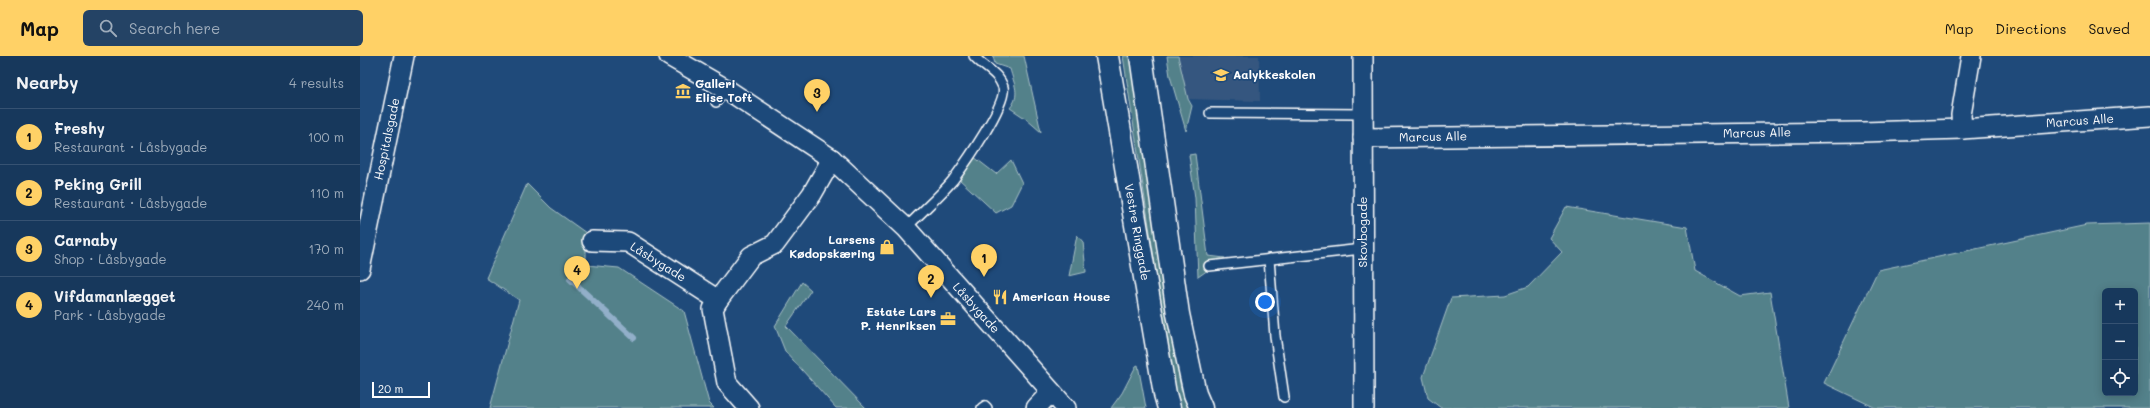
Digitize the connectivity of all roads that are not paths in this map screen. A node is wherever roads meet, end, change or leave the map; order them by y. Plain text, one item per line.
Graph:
1 (404, 56) edge
2 (669, 56) edge
3 (974, 56) edge
4 (1107, 56) edge
5 (1141, 56) edge
6 (1363, 56) edge
7 (1971, 56) edge
8 (1210, 113) dead end
9 (1363, 114) junction
10 (2150, 116) edge
11 (1962, 129) junction
12 (1363, 138) junction
13 (832, 160) junction
14 (906, 228) junction
15 (592, 240) dead end
16 (1362, 250) junction
17 (1269, 259) junction
18 (1209, 266) dead end
19 (360, 269) edge
20 (718, 300) junction
21 (1051, 392) junction
22 (1284, 397) dead end
23 (749, 408) edge
24 (982, 408) edge
25 (987, 408) edge
26 (1036, 408) edge
27 (1066, 408) edge
28 (1170, 408) edge
29 (1200, 408) edge
30 (1364, 408) edge

1 - 19 street, Hospitalsgade
2 - 13 street, Låsbygade
3 - 14 lane
4 - 28 main road, Vestre Ringgade
5 - 29 main road
6 - 9 street, Skovbogade
7 - 11 street
8 - 9 lane
9 - 12 street, Skovbogade
10 - 11 street, Marcus Alle
11 - 12 street, Marcus Alle
12 - 16 street, Skovbogade
13 - 14 street, Låsbygade
13 - 20 street
14 - 21 street, Låsbygade
15 - 20 street, Låsbygade
16 - 17 lane
16 - 30 street, Skovbogade
17 - 18 lane
17 - 22 lane
20 - 23 street
21 - 26 street
21 - 27 street, Låsbygade
24 - 25 lane

